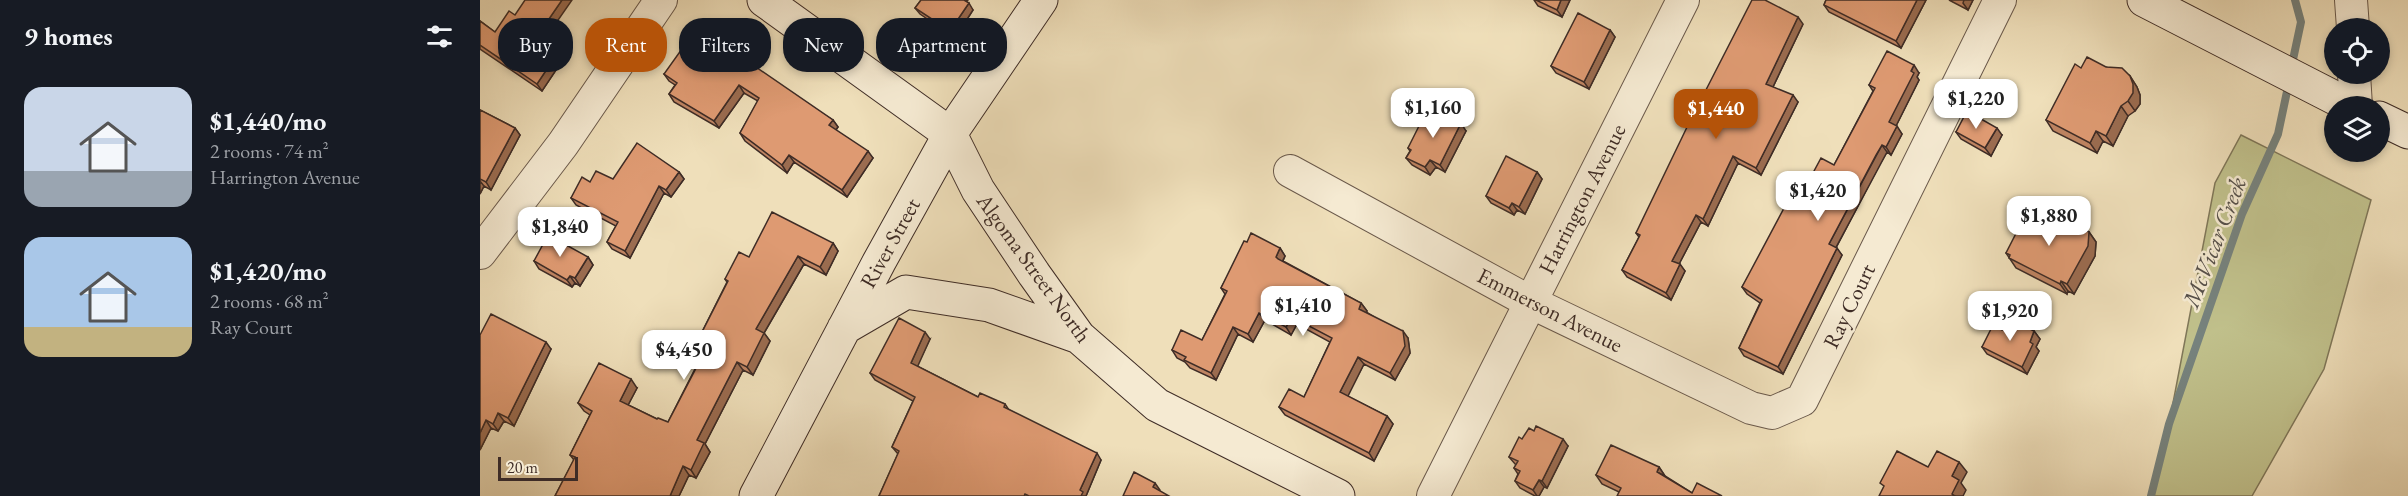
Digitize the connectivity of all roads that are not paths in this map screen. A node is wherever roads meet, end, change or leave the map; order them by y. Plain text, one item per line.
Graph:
1 (661, 0) edge
2 (764, 0) edge
3 (1041, 0) edge
4 (1683, 0) edge
5 (2000, 0) edge
6 (2351, 0) edge
7 (2152, 4) edge
8 (2352, 18) edge
9 (2335, 96) edge
10 (2390, 123) edge
11 (2408, 132) edge
12 (950, 134) junction
13 (1290, 171) dead end
14 (480, 253) edge
15 (1530, 302) junction
16 (844, 328) junction
17 (1079, 337) junction
18 (1809, 385) joint
19 (756, 496) edge
20 (1338, 496) edge
21 (1433, 496) edge

1 - 14 street
2 - 12 street, Algoma Street North
3 - 12 street, River Street
4 - 15 street, Harrington Avenue
5 - 18 street, Ray Court
6 - 8 street
7 - 9 street
10 - 11 street
12 - 16 street, River Street
12 - 17 street, Algoma Street North
13 - 15 street, Emmerson Avenue
15 - 18 street, Emmerson Avenue
15 - 21 street, Harrington Avenue
16 - 17 street
16 - 19 street, River Street
17 - 20 street, Algoma Street North

